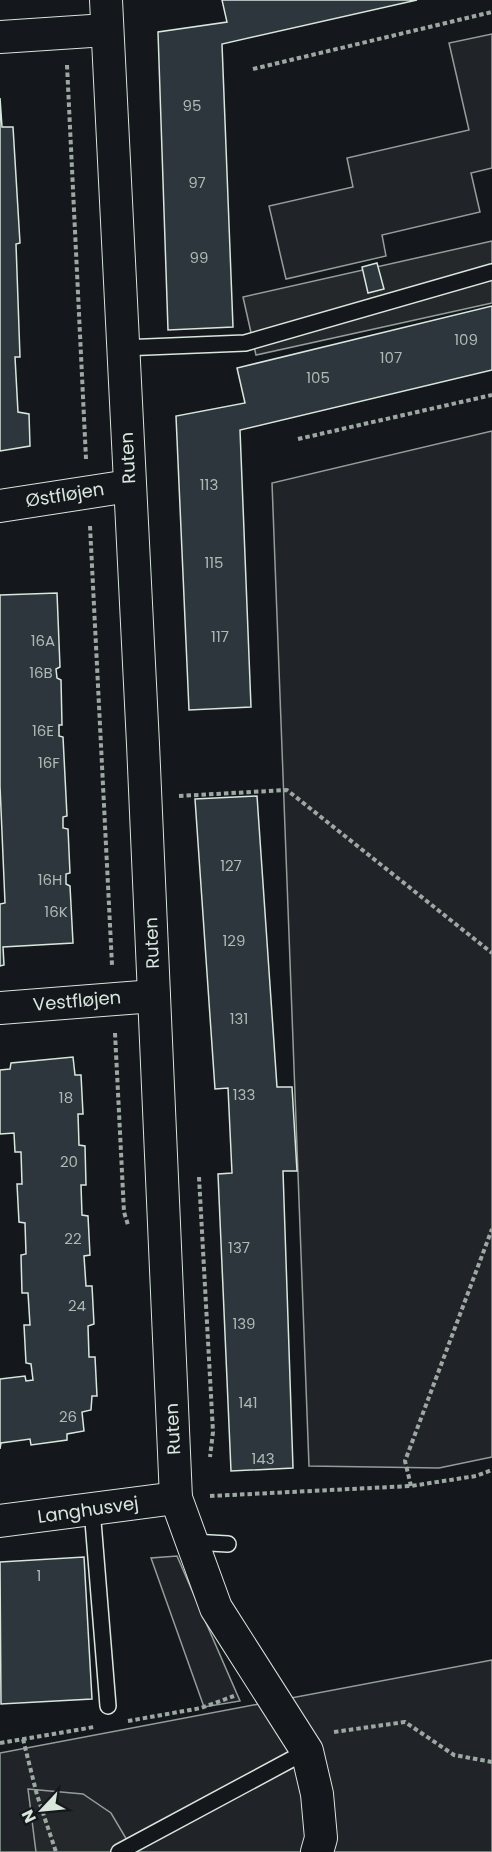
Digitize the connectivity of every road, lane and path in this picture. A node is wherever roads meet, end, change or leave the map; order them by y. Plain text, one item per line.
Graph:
1 (492, 12) edge
2 (106, 15) edge
3 (65, 32) junction
4 (0, 37) edge
5 (253, 69) dead end
6 (492, 273) edge
7 (122, 348) junction
8 (492, 395) edge
9 (298, 439) dead end
10 (129, 486) junction
11 (88, 491) junction
12 (0, 506) edge
13 (177, 786) dead end
14 (178, 796) junction
15 (146, 798) junction
16 (178, 808) dead end
17 (492, 952) edge
18 (154, 996) junction
19 (113, 997) junction
20 (0, 1008) edge
21 (198, 1165) dead end
22 (492, 1229) edge
23 (130, 1235) dead end
24 (210, 1464) dead end
25 (492, 1470) edge
26 (208, 1485) dead end
27 (411, 1486) junction
28 (191, 1497) junction
29 (92, 1509) junction
30 (0, 1521) edge
31 (192, 1542) junction
32 (228, 1544) joint
33 (264, 1686) junction
34 (108, 1706) dead end
35 (121, 1722) dead end
36 (98, 1726) dead end
37 (23, 1739) junction
38 (317, 1742) junction
39 (0, 1743) edge
40 (492, 1762) edge
41 (56, 1852) edge
42 (119, 1852) edge
43 (317, 1852) edge

1 - 5 path
2 - 3 street
2 - 7 street, Ruten
3 - 4 street
3 - 11 path
6 - 7 lane
7 - 10 street, Ruten
8 - 9 path
10 - 11 street, Østfløjen
10 - 15 street, Ruten
11 - 12 street, Østfløjen
11 - 19 path
13 - 14 path
14 - 15 path
14 - 16 path
14 - 17 path
15 - 18 street, Ruten
18 - 19 street, Vestfløjen
18 - 28 street, Ruten
19 - 20 street, Vestfløjen
19 - 23 path
21 - 24 path
22 - 27 path
25 - 27 path
26 - 28 path
27 - 28 path
28 - 29 street, Langhusvej
28 - 31 street, Ruten
28 - 32 path
29 - 30 street, Langhusvej
29 - 34 lane
31 - 32 lane
31 - 33 street, Ruten
33 - 35 path
33 - 38 street, Ruten
36 - 37 path
37 - 39 path
37 - 41 path
38 - 40 path
38 - 42 lane
38 - 43 street, Ruten

